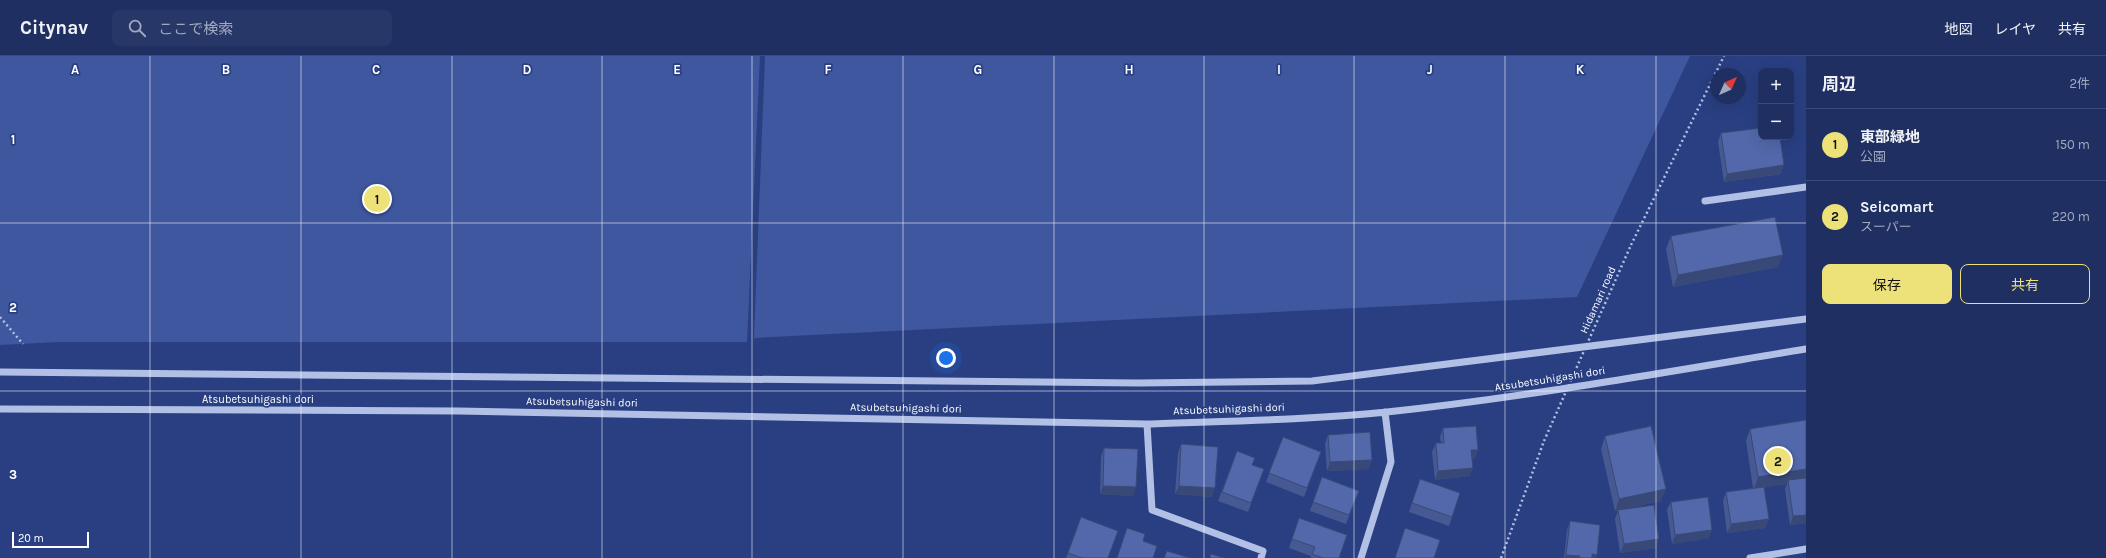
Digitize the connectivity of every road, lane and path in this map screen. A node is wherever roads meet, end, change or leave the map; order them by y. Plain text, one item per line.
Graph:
1 (1724, 56) edge
2 (1806, 187) edge
3 (1705, 201) dead end
4 (0, 317) edge
5 (1806, 319) edge
6 (22, 344) dead end
7 (1806, 350) edge
8 (0, 372) edge
9 (0, 409) edge
10 (1385, 412) junction
11 (1147, 424) junction
12 (1806, 549) edge
13 (1261, 558) edge
14 (1361, 558) edge
15 (1501, 558) edge
16 (1750, 558) edge

1 - 15 path, Hidamari road, bridge
2 - 3 street
4 - 6 path
5 - 8 street
7 - 10 street, Atsubetsuhigashi dori
9 - 11 street, Atsubetsuhigashi dori
10 - 11 street, Atsubetsuhigashi dori
10 - 14 street
11 - 13 street
12 - 16 street

